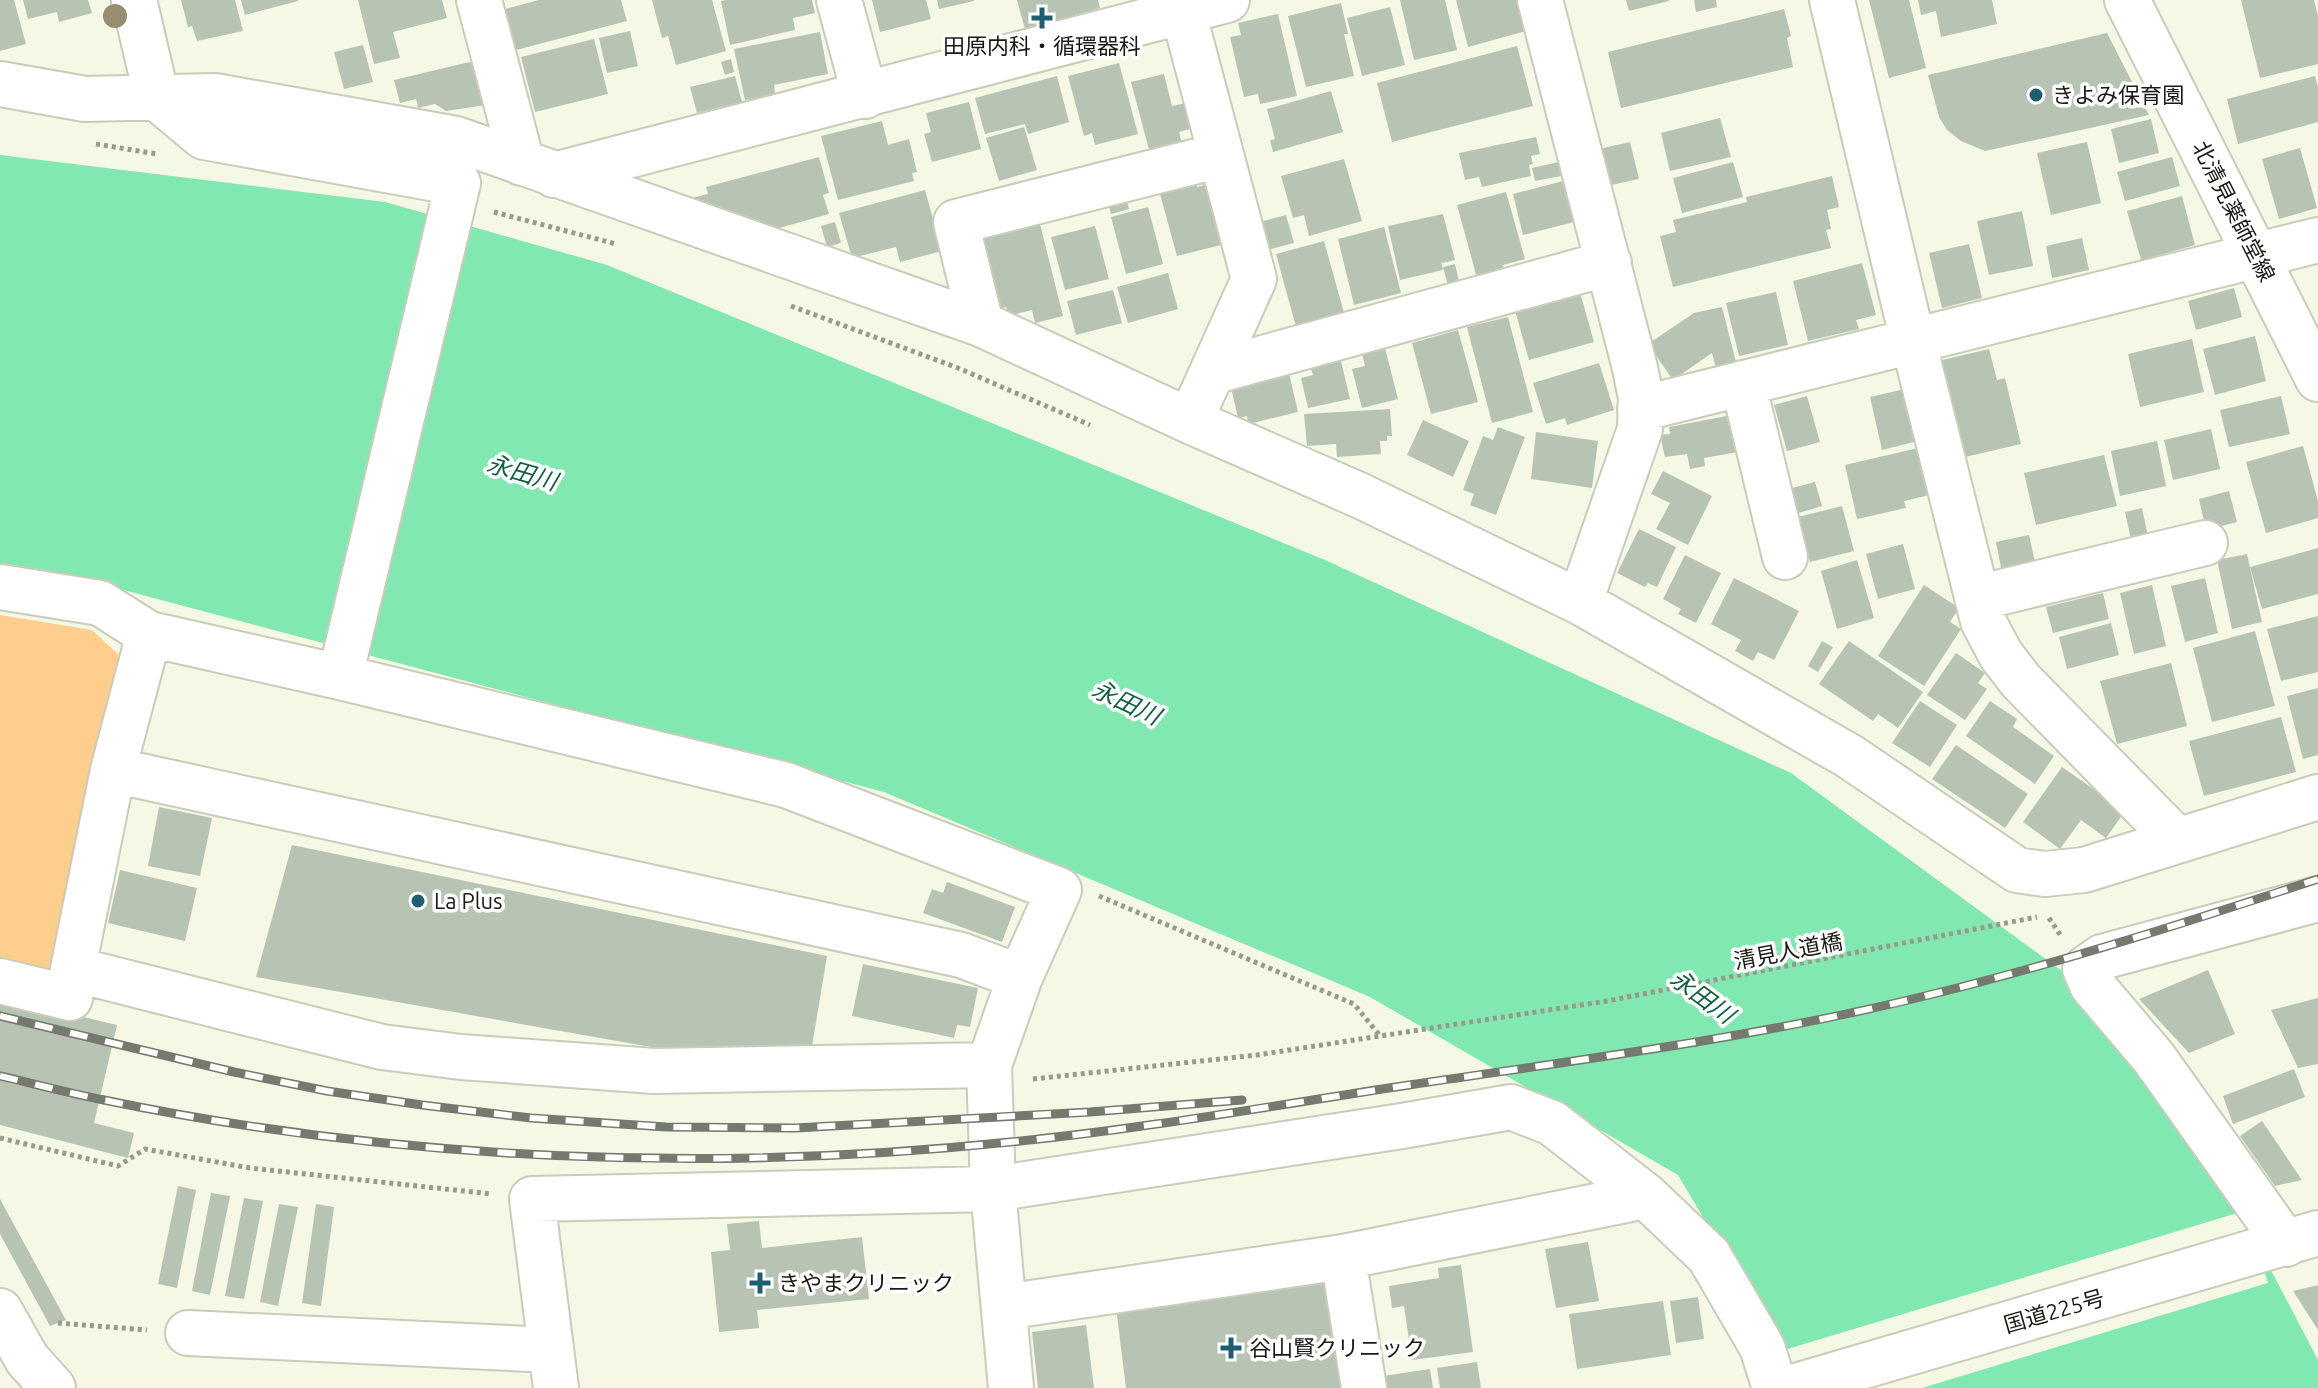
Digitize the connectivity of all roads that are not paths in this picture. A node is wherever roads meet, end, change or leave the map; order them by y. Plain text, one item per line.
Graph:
1 (134, 0) edge
2 (479, 0) edge
3 (839, 0) edge
4 (1227, 0) edge
5 (1540, 0) edge
6 (1832, 0) edge
7 (2127, 0) edge
8 (1181, 6) edge
9 (0, 84) edge
10 (865, 96) junction
11 (157, 98) junction
12 (1221, 155) junction
13 (538, 169) junction
14 (2318, 240) edge
15 (2257, 256) junction
16 (1609, 263) junction
17 (981, 324) junction
18 (1913, 341) junction
19 (1212, 372) junction
20 (2318, 379) edge
21 (1743, 383) junction
22 (1640, 409) junction
23 (1190, 421) junction
24 (2205, 543) dead end
25 (1785, 557) dead end
26 (0, 587) edge
27 (1977, 598) junction
28 (1580, 602) junction
29 (149, 634) junction
30 (340, 677) junction
31 (113, 770) junction
32 (2318, 797) edge
33 (2177, 840) junction
34 (2318, 899) edge
35 (73, 969) junction
36 (1020, 977) junction
37 (0, 981) edge
38 (990, 1074) junction
39 (993, 1189) junction
40 (1646, 1196) junction
41 (2291, 1242) edge
42 (1343, 1257) junction
43 (1004, 1307) junction
44 (0, 1311) edge
45 (188, 1333) road end
46 (27, 1365) edge
47 (554, 1369) edge
48 (1787, 1387) edge
49 (1011, 1388) edge
50 (1364, 1388) edge

1 - 11 main road
2 - 13 main road
3 - 10 main road
4 - 8 main road
5 - 16 main road
6 - 18 main road
7 - 15 main road, 北清見薬師堂線
8 - 10 main road
8 - 12 main road
9 - 11 main road
10 - 13 main road
11 - 13 main road
11 - 30 main road
12 - 17 main road
12 - 19 main road
13 - 17 main road
14 - 15 main road
15 - 18 main road
15 - 20 main road, 北清見薬師堂線
16 - 19 main road
16 - 22 main road
17 - 23 main road
18 - 21 main road
18 - 27 main road
19 - 23 main road
21 - 22 main road
21 - 25 main road
22 - 28 main road
23 - 28 main road
24 - 27 main road
26 - 29 main road
27 - 33 main road
28 - 33 main road
29 - 30 main road
29 - 31 main road
30 - 36 main road
31 - 35 main road
31 - 36 main road
32 - 33 main road
34 - 41 main road
35 - 37 main road
35 - 38 main road
36 - 38 main road
38 - 39 main road
39 - 40 main road
39 - 43 main road
39 - 47 main road
40 - 42 main road
40 - 48 main road
41 - 48 main road, 国道225号
42 - 43 main road
42 - 50 main road
43 - 49 main road
44 - 46 main road
45 - 47 main road

